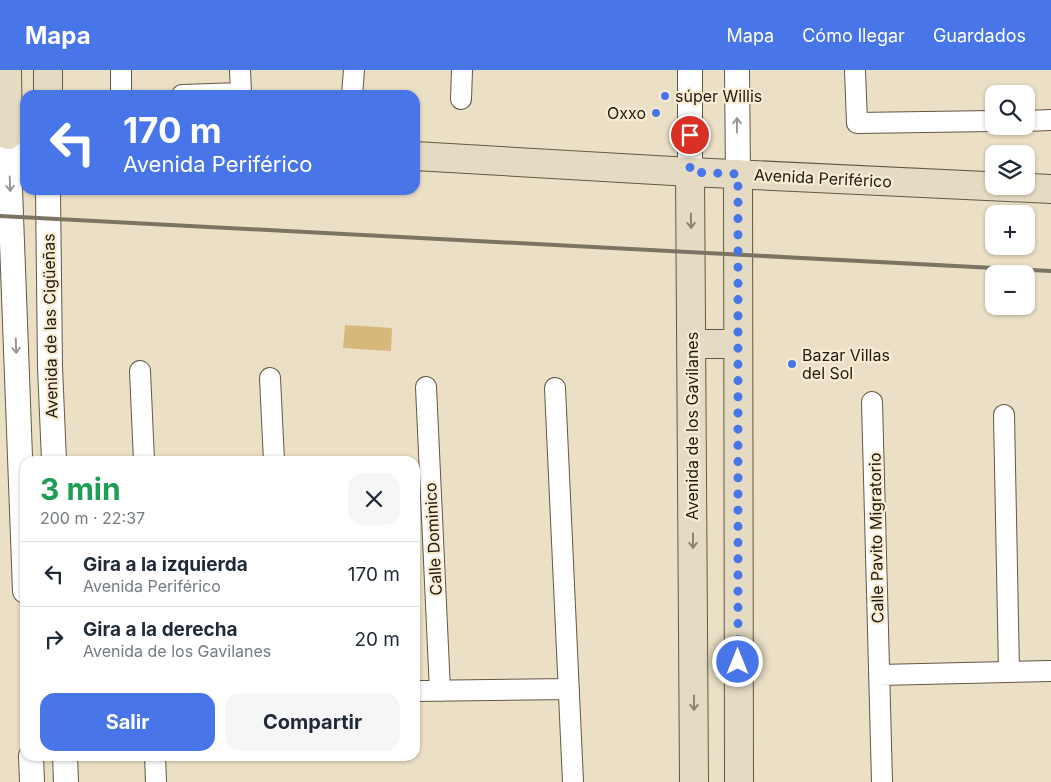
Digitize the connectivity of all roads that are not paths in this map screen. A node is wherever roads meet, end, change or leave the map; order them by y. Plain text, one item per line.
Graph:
1 (8, 70) edge
2 (48, 70) edge
3 (121, 70) edge
4 (240, 70) edge
5 (354, 70) edge
6 (462, 70) edge
7 (690, 70) edge
8 (737, 70) edge
9 (855, 70) edge
10 (48, 90) edge
11 (121, 90) edge
12 (241, 90) edge
13 (352, 90) edge
14 (461, 99) dead end
15 (1051, 120) edge
16 (985, 121) edge
17 (1035, 121) edge
18 (11, 135) edge
19 (420, 156) edge
20 (690, 172) junction
21 (738, 174) junction
22 (1051, 189) edge
23 (48, 195) edge
24 (692, 344) junction
25 (738, 344) junction
26 (140, 371) dead end
27 (270, 378) dead end
28 (426, 387) dead end
29 (555, 388) dead end
30 (872, 402) dead end
31 (1004, 415) dead end
32 (21, 456) edge
33 (54, 456) edge
34 (144, 456) edge
35 (274, 456) edge
36 (1051, 671) edge
37 (1009, 672) junction
38 (879, 675) junction
39 (569, 689) junction
40 (420, 691) edge
41 (440, 691) junction
42 (31, 761) edge
43 (65, 761) edge
44 (155, 761) edge
45 (32, 782) edge
46 (66, 782) edge
47 (156, 782) edge
48 (573, 782) edge
49 (694, 782) edge
50 (739, 782) edge
51 (882, 782) edge

1 - 18 main road, Avenida de las Cigüeñas
2 - 10 main road
3 - 11 street
4 - 12 street
5 - 13 street
6 - 14 street
7 - 20 street, Avenida de los Gavilanes
21 -> 8 street
9 - 16 street
15 - 17 street
18 -> 32 street, Avenida de las Cigüeñas
19 - 20 main road, Avenida Periférico
20 - 21 main road, Avenida Periférico
20 -> 24 main road, Avenida de los Gavilanes
21 - 22 main road, Avenida Periférico
21 - 25 main road
23 - 33 street, Avenida de las Cigüeñas
24 - 25 main road
24 -> 49 main road, Avenida de los Gavilanes
25 - 50 main road
26 - 34 street
27 - 35 street
28 - 41 street, Calle Dominico
29 - 39 street
30 - 38 street, Calle Pavito Migratorio
31 - 37 street
36 - 37 street
37 - 38 street
38 - 51 street, Calle Pavito Migratorio
39 - 41 street
39 - 48 street
40 - 41 street
42 - 45 street
43 - 46 street
44 - 47 street

